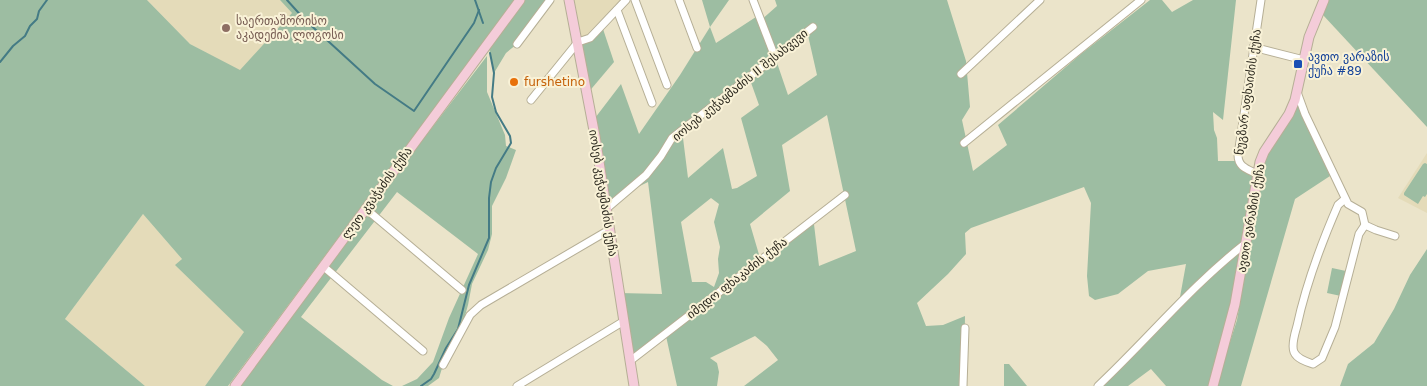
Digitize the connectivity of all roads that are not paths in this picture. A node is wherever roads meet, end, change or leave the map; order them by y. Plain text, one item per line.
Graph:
1 (520, 0) edge
2 (550, 0) edge
3 (569, 0) edge
4 (626, 0) edge
5 (635, 0) edge
6 (679, 0) edge
7 (753, 0) edge
8 (1040, 0) edge
9 (1141, 0) edge
10 (1260, 0) edge
11 (1324, 0) edge
12 (617, 10) junction
13 (813, 26) dead end
14 (578, 42) junction
15 (517, 44) dead end
16 (1253, 47) junction
17 (697, 48) dead end
18 (775, 57) junction
19 (1304, 60) junction
20 (961, 74) dead end
21 (667, 84) dead end
22 (1297, 92) junction
23 (530, 100) dead end
24 (652, 103) dead end
25 (964, 143) dead end
26 (1257, 174) junction
27 (845, 195) dead end
28 (1345, 199) junction
29 (366, 209) junction
30 (606, 209) junction
31 (1365, 224) junction
32 (609, 230) junction
33 (1395, 236) dead end
34 (1246, 243) junction
35 (324, 267) junction
36 (462, 290) dead end
37 (624, 321) junction
38 (965, 328) dead end
39 (423, 351) dead end
40 (630, 361) junction
41 (443, 365) dead end
42 (235, 386) edge
43 (517, 386) edge
44 (634, 386) edge
45 (963, 386) edge
46 (1098, 386) edge
47 (1213, 386) edge

1 - 29 street, ლეო კვაჭაძის ქუჩა
2 - 15 street
3 - 14 street, იოსებ კეჭაყმაძის ქუჩა
4 - 12 street
5 - 21 street
6 - 17 street
7 - 18 street
8 - 20 street
9 - 25 street
10 - 16 street, ნუგზარ აფხაიძის ქუჩა
11 - 19 street, ავთო ვარაზის ქუჩა
12 - 14 street
12 - 24 street
13 - 18 street, იოსებ კეჭაყმაძის II შესახვევი
14 - 23 street
14 - 30 street, იოსებ კეჭაყმაძის ქუჩა
16 - 19 street
16 - 26 street, ნუგზარ აფხაიძის ქუჩა
18 - 30 street, იოსებ კეჭაყმაძის II შესახვევი
19 - 22 street, ავთო ვარაზის ქუჩა
22 - 26 street, ავთო ვარაზის ქუჩა
22 - 28 street
26 - 34 street, ავთო ვარაზის ქუჩა
27 - 40 street, იმედო ფხაკაძის ქუჩა
28 - 31 street
28 - 31 street
29 - 35 street, ლეო კვაჭაძის ქუჩა
29 - 36 street
30 - 32 street, იოსებ კეჭაყმაძის ქუჩა
31 - 33 street
32 - 37 street, იოსებ კეჭაყმაძის ქუჩა
32 - 41 street
34 - 46 street
34 - 47 street, ავთო ვარაზის ქუჩა
35 - 39 street
35 - 42 street, ლეო კვაჭაძის ქუჩა
37 - 40 street, იოსებ კეჭაყმაძის ქუჩა
37 - 43 street
38 - 45 street
40 - 44 street, იოსებ კეჭაყმაძის ქუჩა

